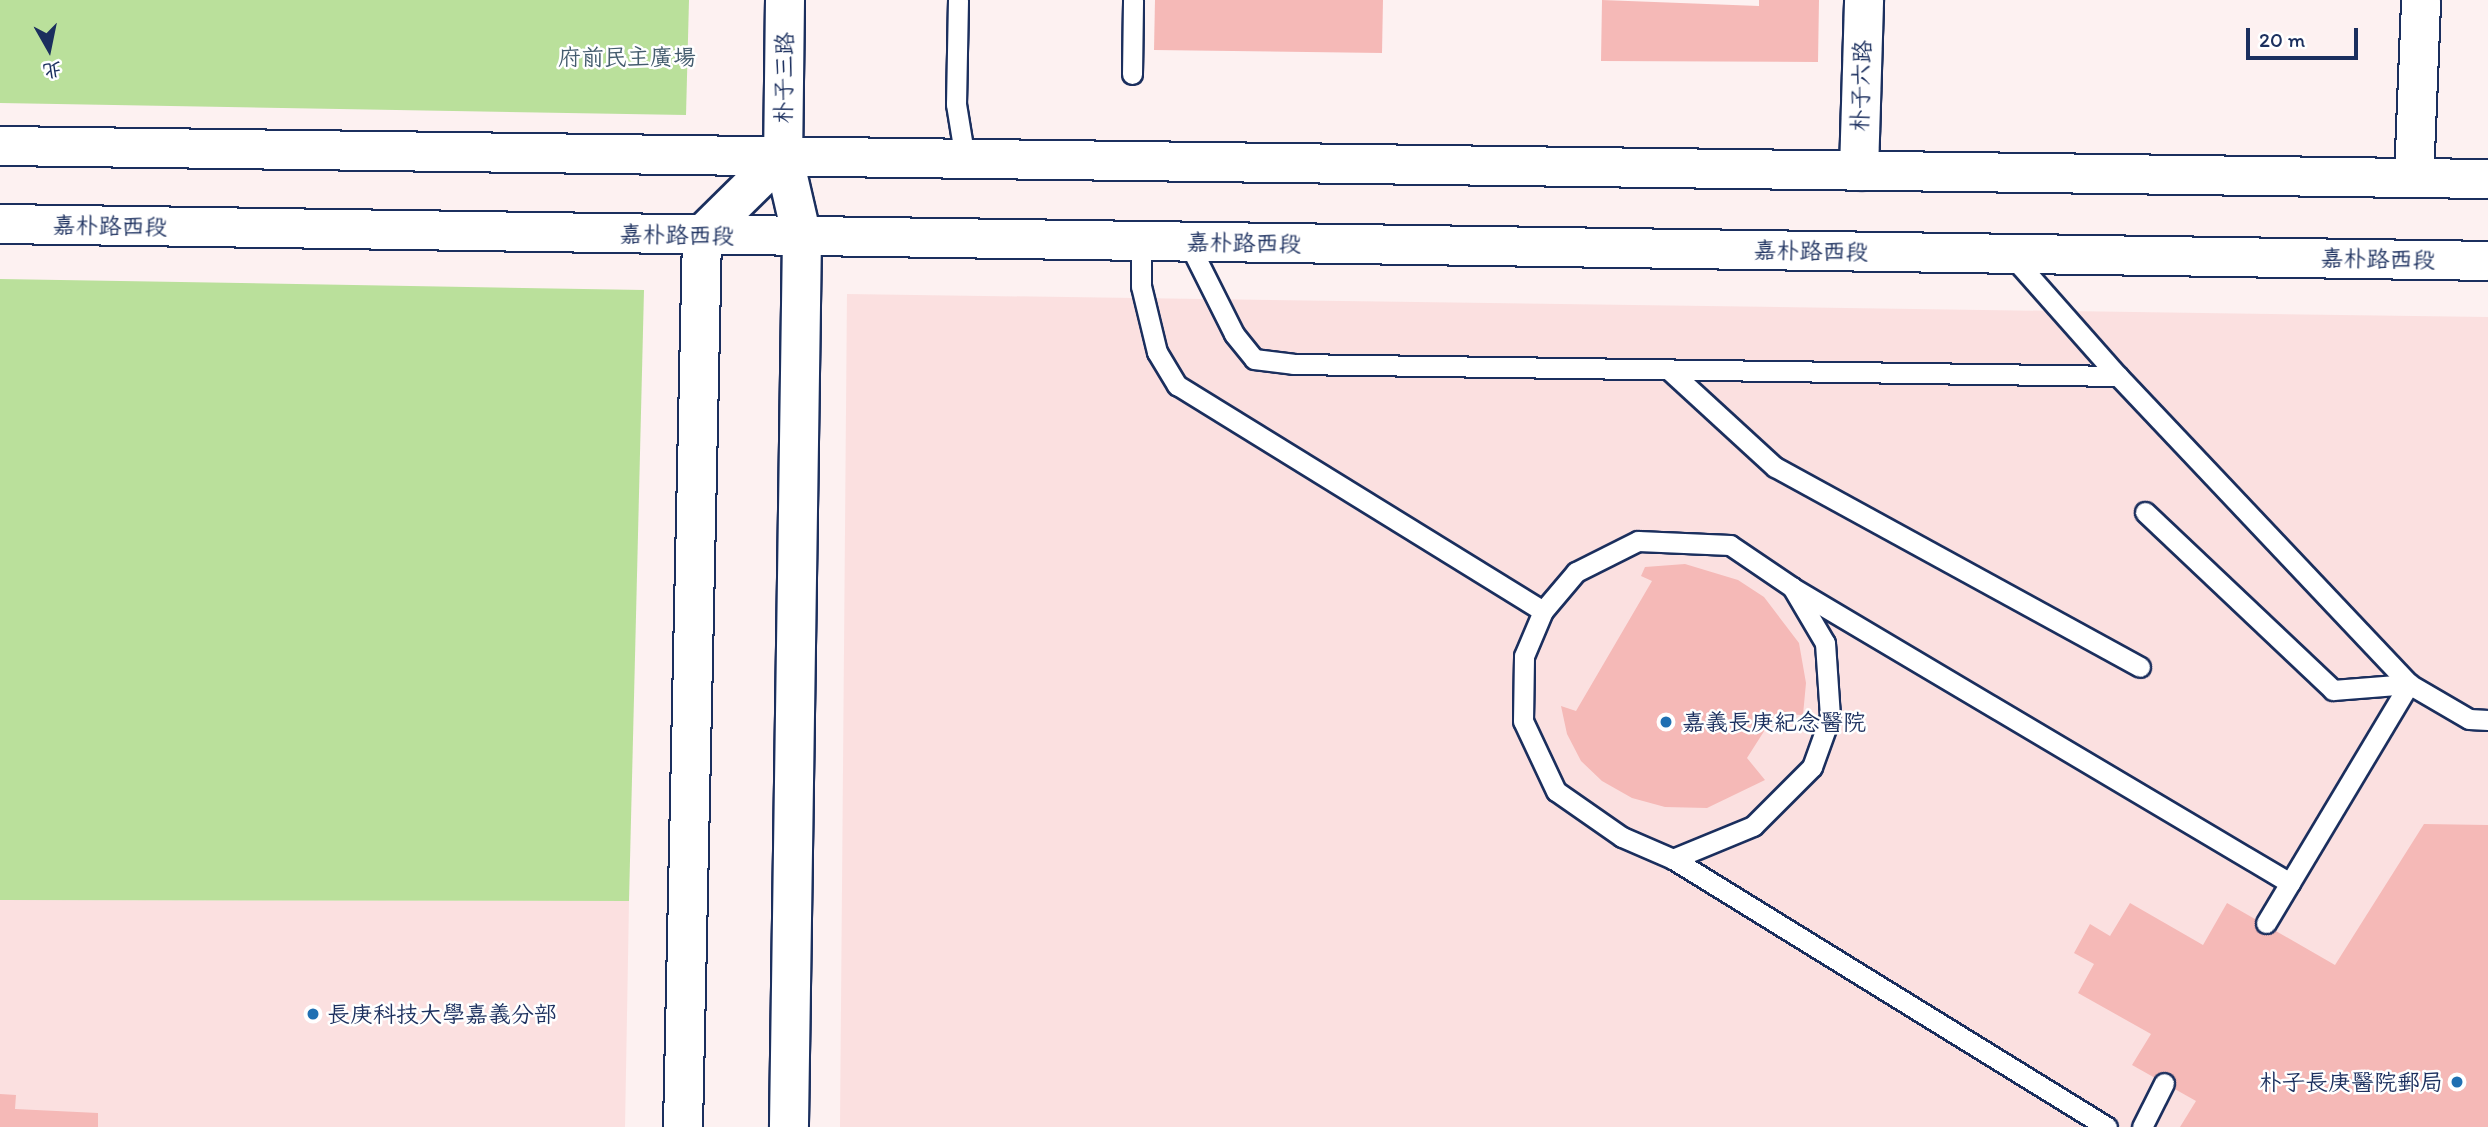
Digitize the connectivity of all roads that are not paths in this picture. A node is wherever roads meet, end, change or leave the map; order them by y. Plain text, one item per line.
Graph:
1 (785, 0) edge
2 (958, 0) edge
3 (1133, 0) edge
4 (1864, 0) edge
5 (2421, 0) edge
6 (1132, 74) dead end
7 (0, 146) edge
8 (783, 155) junction
9 (965, 159) junction
10 (1859, 171) junction
11 (2414, 178) junction
12 (2488, 179) edge
13 (0, 224) edge
14 (702, 235) junction
15 (802, 237) junction
16 (1141, 242) junction
17 (1188, 242) junction
18 (2010, 254) junction
19 (2488, 261) edge
20 (1669, 370) junction
21 (2119, 376) junction
22 (2145, 512) dead end
23 (1792, 587) junction
24 (1543, 611) junction
25 (2140, 667) dead end
26 (2409, 684) junction
27 (2488, 720) edge
28 (1673, 859) junction
29 (2290, 883) junction
30 (2266, 923) dead end
31 (2164, 1083) dead end
32 (682, 1127) edge
33 (789, 1127) edge
34 (2107, 1127) edge
35 (2142, 1127) edge

1 - 8 main road, 朴子三路
2 - 9 lane
3 - 6 lane
4 - 10 main road, 朴子六路
5 - 11 main road
7 - 8 main road
8 - 9 main road
8 - 14 main road
8 - 15 main road, 朴子三路
9 - 10 main road
10 - 11 main road
11 - 12 main road
13 - 14 main road, 嘉朴路西段
14 - 15 main road, 嘉朴路西段
14 - 32 main road
15 - 16 main road, 嘉朴路西段
15 - 33 main road, 朴子三路
16 - 17 main road, 嘉朴路西段
16 - 24 lane
17 - 18 main road, 嘉朴路西段
17 - 20 lane
18 - 19 main road, 嘉朴路西段
18 - 21 lane
20 - 21 lane
20 - 25 lane
21 - 26 lane
22 - 26 lane
23 - 24 lane
23 - 28 lane
23 - 29 lane
24 - 28 lane
26 - 27 lane
26 - 29 lane
28 - 34 lane
29 - 30 lane
31 - 35 lane

